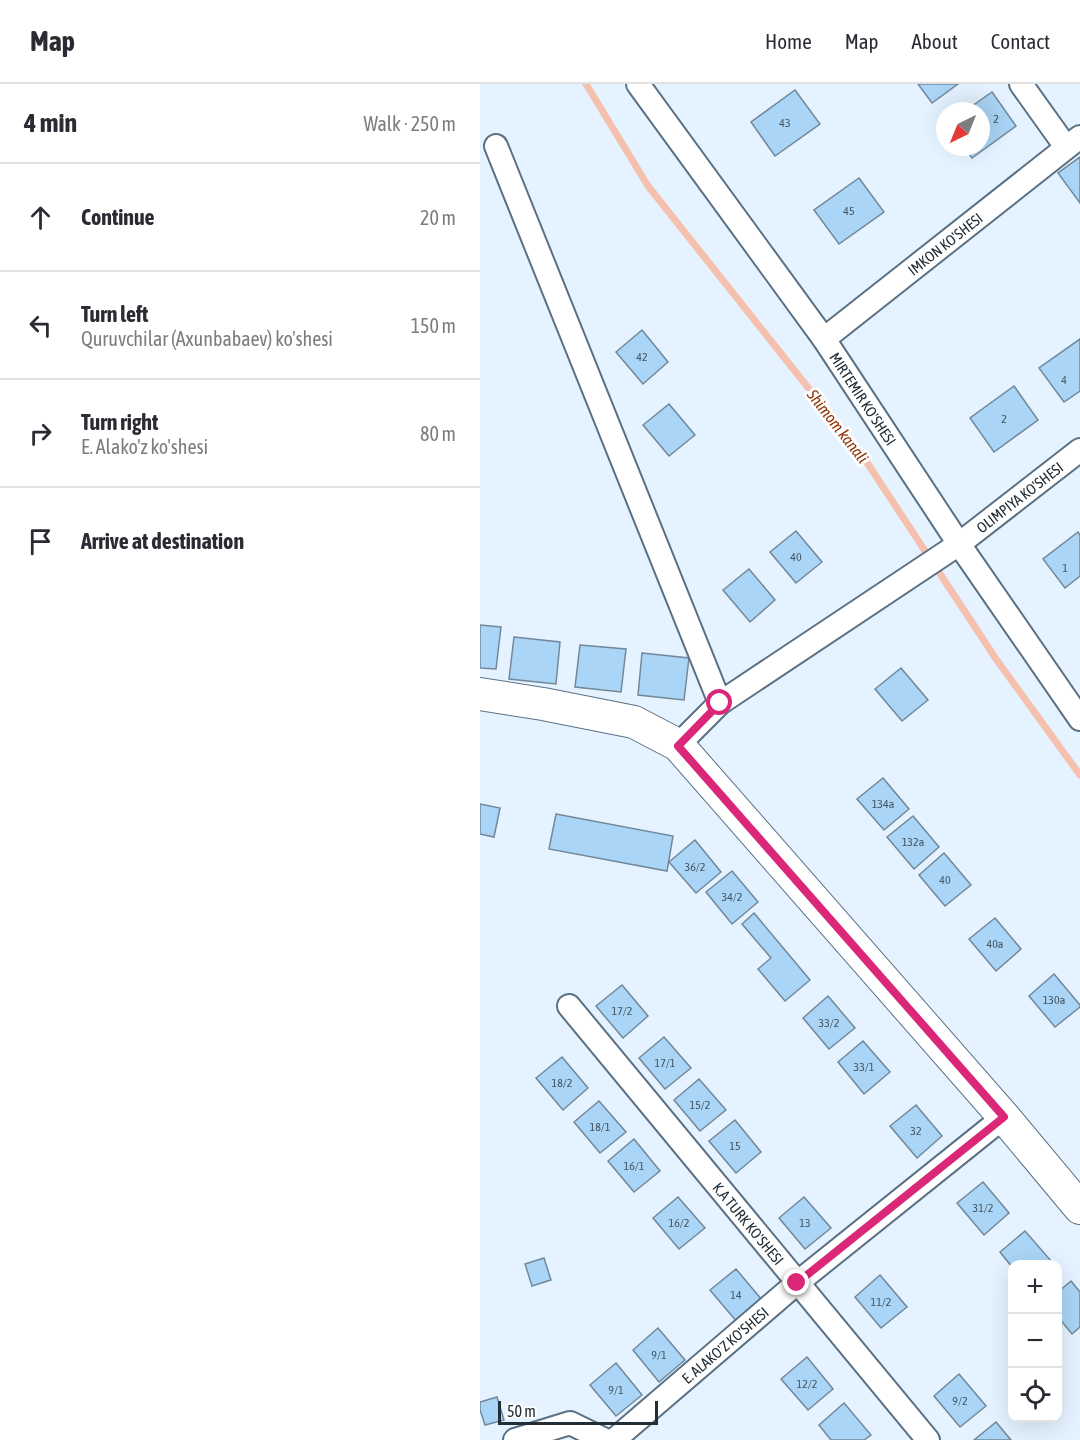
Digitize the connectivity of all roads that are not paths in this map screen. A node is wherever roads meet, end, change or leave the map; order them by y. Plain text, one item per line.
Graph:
1 (638, 84) edge
2 (1021, 84) edge
3 (1073, 142) edge
4 (496, 146) dead end
5 (824, 339) junction
6 (1080, 450) edge
7 (959, 544) junction
8 (480, 694) edge
9 (720, 703) junction
10 (1080, 719) edge
11 (678, 746) junction
12 (569, 1006) dead end
13 (1004, 1117) junction
14 (1080, 1208) edge
15 (797, 1283) junction
16 (515, 1440) edge
17 (605, 1440) edge
18 (614, 1440) edge
19 (928, 1440) edge

1 - 5 street, MIRTEMIR KO'SHESI
2 - 3 street, IMKON KO'SHESI
3 - 5 street, IMKON KO'SHESI
4 - 9 street
5 - 7 street, MIRTEMIR KO'SHESI
6 - 7 street, OLIMPIYA KO'SHESI
7 - 9 street, OLIMPIYA KO'SHESI
7 - 10 street, MIRTEMIR KO'SHESI
8 - 11 main road
9 - 11 street, OLIMPIYA KO'SHESI
11 - 13 main road
12 - 15 street, K.A TURK KO'SHESI
13 - 14 main road
13 - 15 street, E. ALAKO'Z KO'SHESI
15 - 18 street, E. ALAKO'Z KO'SHESI
15 - 19 street, K.A TURK KO'SHESI
16 - 17 street

